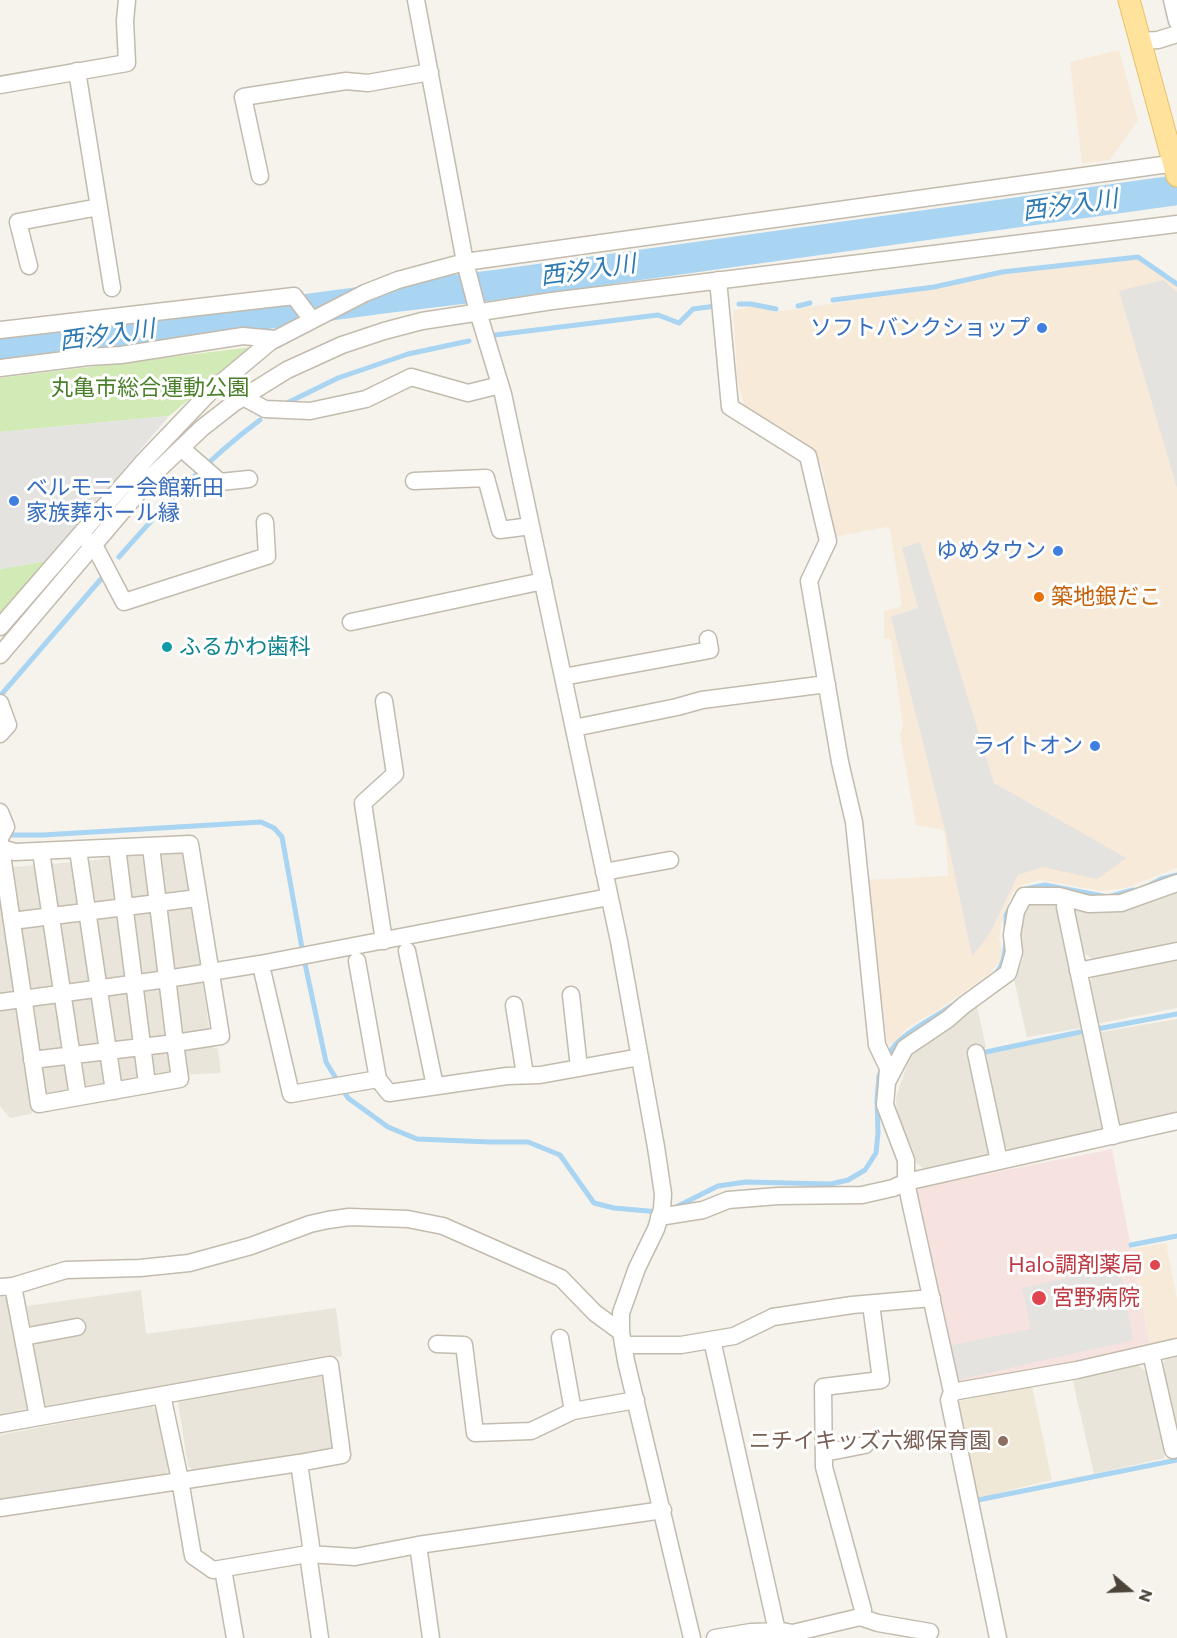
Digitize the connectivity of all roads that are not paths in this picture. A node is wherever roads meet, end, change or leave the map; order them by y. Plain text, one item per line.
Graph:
1 (127, 0) edge
2 (416, 0) edge
3 (1129, 0) edge
4 (1172, 0) edge
5 (1177, 21) edge
6 (1177, 34) edge
7 (1141, 41) junction
8 (77, 72) junction
9 (430, 72) junction
10 (0, 85) edge
11 (1176, 167) edge
12 (260, 176) dead end
13 (99, 207) junction
14 (1177, 224) edge
15 (29, 266) dead end
16 (467, 269) junction
17 (717, 280) junction
18 (112, 288) dead end
19 (476, 306) junction
20 (312, 320) junction
21 (0, 330) edge
22 (280, 337) junction
23 (0, 368) edge
24 (500, 385) junction
25 (243, 397) junction
26 (181, 448) junction
27 (249, 478) dead end
28 (414, 480) dead end
29 (265, 522) dead end
30 (531, 526) junction
31 (87, 540) junction
32 (543, 581) junction
33 (351, 622) dead end
34 (1, 623) edge
35 (19, 633) junction
36 (708, 639) dead end
37 (0, 655) edge
38 (563, 676) junction
39 (827, 684) junction
40 (384, 701) dead end
41 (0, 704) edge
42 (574, 728) junction
43 (0, 734) edge
44 (1, 836) edge
45 (151, 847) junction
46 (117, 848) junction
47 (78, 850) junction
48 (41, 852) junction
49 (670, 860) dead end
50 (604, 872) junction
51 (1177, 883) edge
52 (609, 897) junction
53 (198, 898) junction
54 (158, 903) junction
55 (124, 907) junction
56 (1065, 907) dead end
57 (87, 912) junction
58 (51, 916) junction
59 (12, 921) junction
60 (384, 941) junction
61 (407, 951) dead end
62 (1177, 951) edge
63 (357, 961) dead end
64 (1078, 971) junction
65 (211, 973) junction
66 (263, 974) dead end
67 (167, 979) junction
68 (134, 984) junction
69 (98, 988) junction
70 (62, 993) junction
71 (571, 995) dead end
72 (24, 999) junction
73 (0, 1002) edge
74 (514, 1005) dead end
75 (175, 1042) junction
76 (142, 1047) junction
77 (108, 1051) junction
78 (976, 1053) dead end
79 (72, 1055) junction
80 (640, 1057) junction
81 (32, 1060) junction
82 (579, 1068) junction
83 (525, 1075) junction
84 (887, 1075) junction
85 (378, 1079) junction
86 (147, 1084) junction
87 (435, 1086) junction
88 (114, 1091) junction
89 (78, 1097) junction
90 (1177, 1121) edge
91 (1113, 1136) junction
92 (999, 1161) junction
93 (906, 1182) junction
94 (659, 1216) junction
95 (7, 1286) edge
96 (932, 1298) junction
97 (871, 1304) junction
98 (77, 1327) dead end
99 (23, 1336) junction
100 (560, 1338) dead end
101 (622, 1339) junction
102 (712, 1340) junction
103 (437, 1344) dead end
104 (1177, 1347) edge
105 (1151, 1353) junction
106 (952, 1392) junction
107 (162, 1395) junction
108 (636, 1400) junction
109 (573, 1411) junction
110 (38, 1417) junction
111 (0, 1424) edge
112 (865, 1445) dead end
113 (1173, 1450) dead end
114 (824, 1453) junction
115 (298, 1463) junction
116 (180, 1480) junction
117 (0, 1508) edge
118 (663, 1510) junction
119 (418, 1545) junction
120 (308, 1554) junction
121 (223, 1569) junction
122 (860, 1617) junction
123 (777, 1631) junction
124 (930, 1632) dead end
125 (235, 1638) edge
126 (320, 1638) edge
127 (431, 1638) edge
128 (692, 1638) edge
129 (715, 1638) edge
130 (998, 1638) edge

1 - 8 street
2 - 9 street
3 - 7 main road
4 - 5 street
6 - 7 street
7 - 11 main road
8 - 10 street
8 - 13 street
9 - 12 street
9 - 16 street
11 - 16 street
13 - 15 street
13 - 18 street
14 - 17 street
16 - 19 street
16 - 20 street
17 - 19 street
17 - 39 street
19 - 24 street
19 - 25 street
20 - 21 street
20 - 22 street
22 - 23 street
22 - 31 street
24 - 25 street
24 - 30 street
25 - 26 street
26 - 27 street
26 - 31 street
28 - 30 street
29 - 31 street
30 - 32 street
31 - 34 street
31 - 35 street
32 - 33 street
32 - 38 street
34 - 35 street
35 - 37 street
36 - 38 street
38 - 42 street
39 - 42 street
39 - 84 street
40 - 60 street
41 - 43 street
42 - 50 street
44 - 48 street
44 - 59 street
45 - 46 street
45 - 53 street
45 - 54 street
46 - 47 street
46 - 55 street
47 - 48 street
47 - 57 street
48 - 58 street
49 - 50 street
50 - 52 street
51 - 84 street
52 - 60 street
52 - 80 street
53 - 54 street
53 - 65 street
54 - 55 street
54 - 67 street
55 - 57 street
55 - 68 street
56 - 64 street
57 - 58 street
57 - 69 street
58 - 59 street
58 - 70 street
59 - 72 street
60 - 65 street
61 - 87 street
62 - 64 street
63 - 85 street
64 - 91 street
65 - 67 street
65 - 75 street
66 - 85 street
67 - 68 street
67 - 75 street
68 - 69 street
68 - 76 street
69 - 70 street
69 - 77 street
70 - 72 street
70 - 79 street
71 - 82 street
72 - 73 street
72 - 81 street
74 - 83 street
75 - 76 street
75 - 86 street
76 - 77 street
76 - 86 street
77 - 79 street
77 - 88 street
78 - 92 street
79 - 81 street
79 - 89 street
80 - 82 street
80 - 94 street
81 - 89 street
82 - 83 street
83 - 87 street
84 - 93 street
85 - 87 street
86 - 88 street
88 - 89 street
90 - 91 street
91 - 92 street
92 - 93 street
93 - 94 street
93 - 96 street
94 - 101 street
95 - 99 street
95 - 101 street
96 - 97 street
96 - 106 street
97 - 102 street
97 - 114 street
98 - 99 street
99 - 110 street
100 - 109 street
101 - 102 street
101 - 108 street
102 - 123 street
103 - 109 street
104 - 105 street
105 - 106 street
105 - 113 street
106 - 130 street
107 - 110 street
107 - 115 street
107 - 116 street
108 - 109 street
108 - 118 street
110 - 111 street
112 - 114 street
114 - 122 street
115 - 116 street
115 - 120 street
116 - 117 street
116 - 121 street
118 - 119 street
118 - 128 street
119 - 120 street
119 - 127 street
120 - 121 street
120 - 126 street
121 - 125 street
122 - 123 street
122 - 124 street
123 - 129 street

